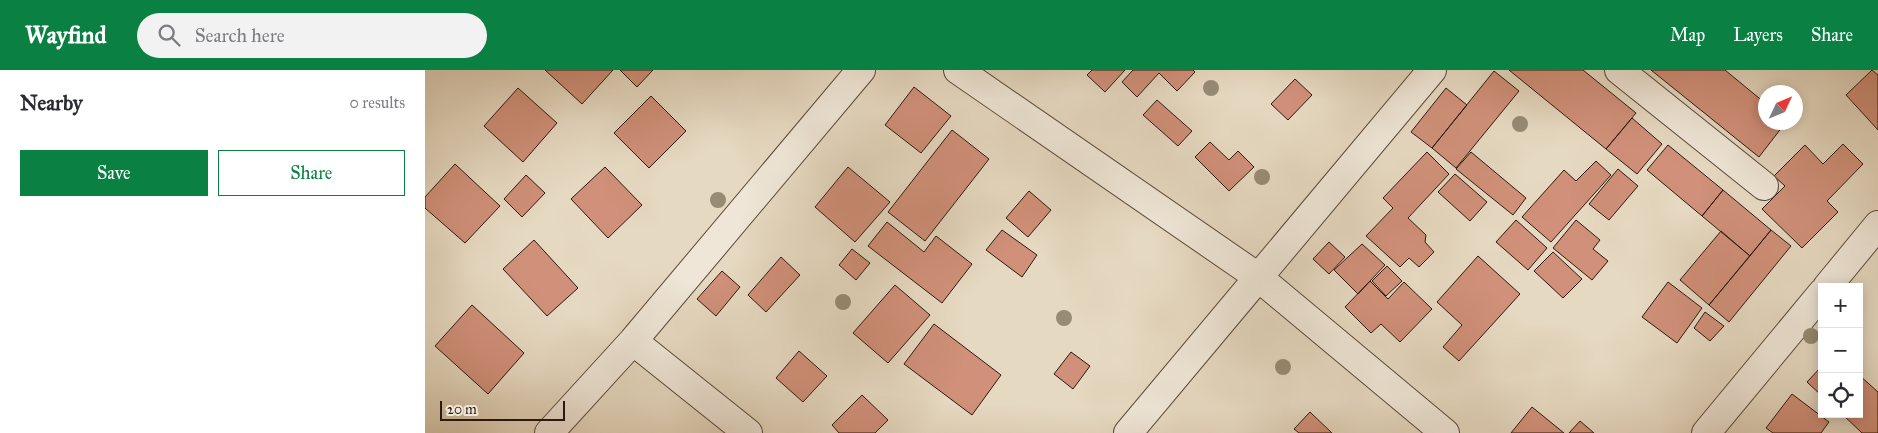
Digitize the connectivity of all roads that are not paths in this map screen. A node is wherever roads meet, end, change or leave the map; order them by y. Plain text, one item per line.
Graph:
1 (861, 70) edge
2 (958, 70) edge
3 (1432, 70) edge
4 (1619, 70) edge
5 (1764, 186) dead end
6 (1876, 232) edge
7 (1258, 277) junction
8 (1831, 283) edge
9 (1818, 298) edge
10 (633, 341) junction
11 (549, 433) edge
12 (748, 433) edge
13 (1128, 433) edge
14 (1445, 433) edge
15 (1706, 433) edge

1 - 10 street
2 - 7 street
3 - 7 street
4 - 5 street
6 - 8 street
7 - 13 street
7 - 14 street
9 - 15 street
10 - 11 street
10 - 12 street

